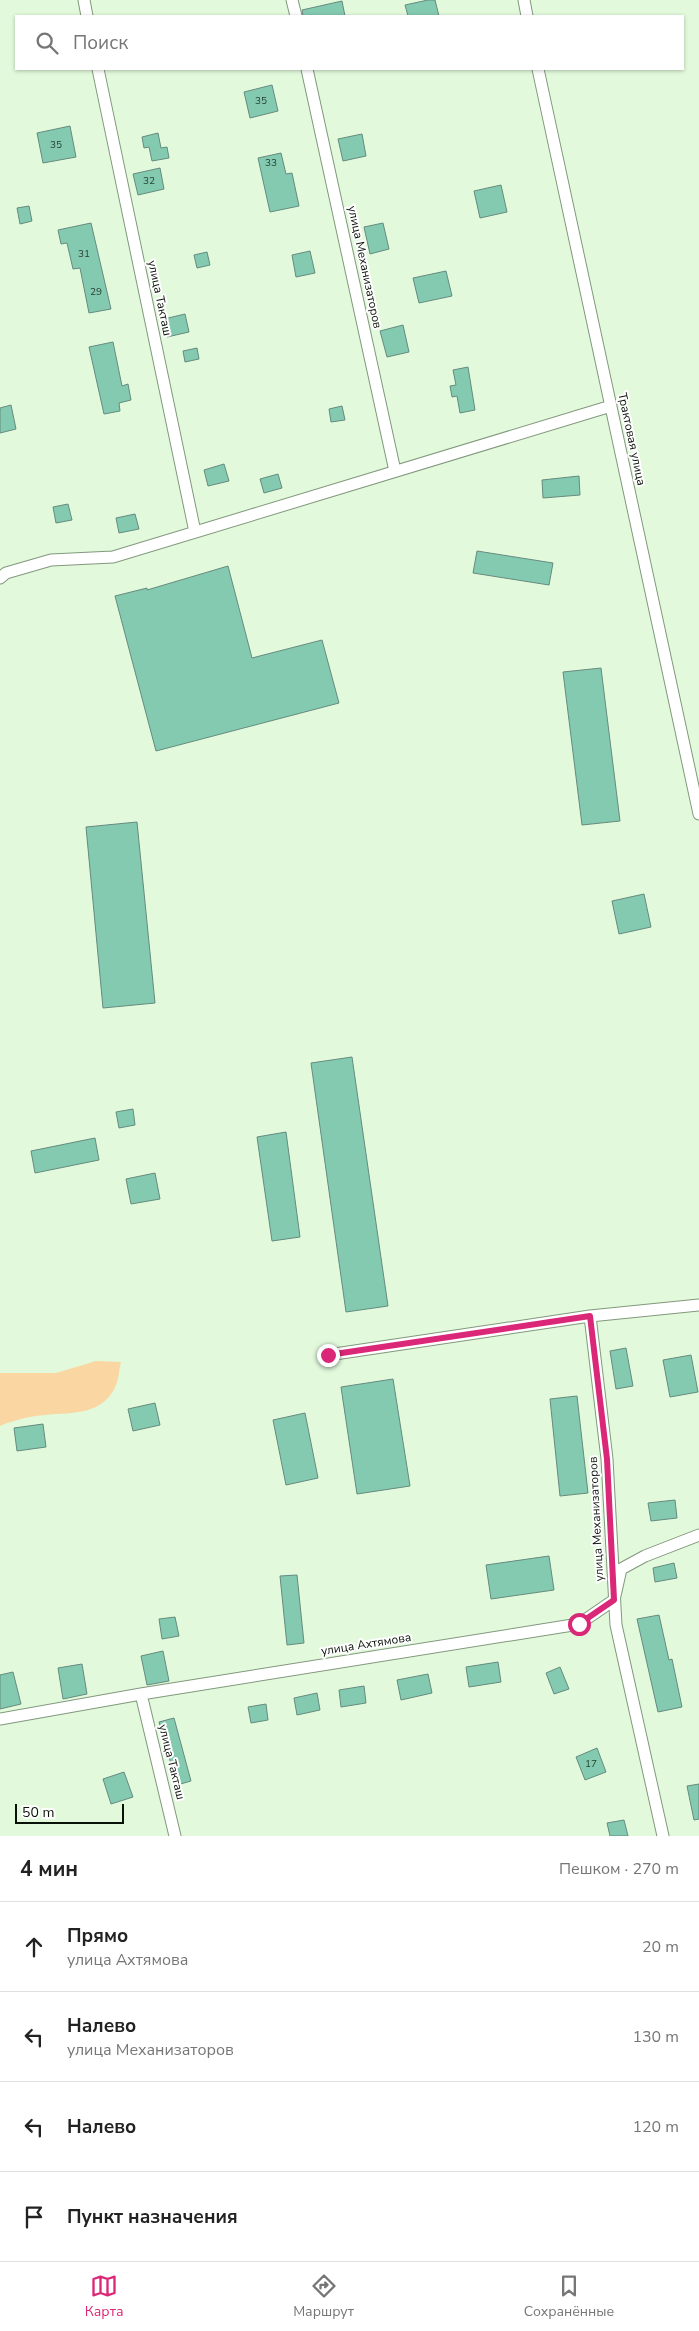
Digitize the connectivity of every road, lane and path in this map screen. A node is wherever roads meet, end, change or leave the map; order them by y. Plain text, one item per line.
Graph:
1 (84, 0) edge
2 (292, 0) edge
3 (524, 0) edge
4 (87, 15) edge
5 (296, 15) edge
6 (527, 15) edge
7 (98, 70) edge
8 (307, 70) edge
9 (538, 70) edge
10 (611, 406) junction
11 (395, 471) junction
12 (195, 532) junction
13 (0, 578) edge
14 (699, 814) edge
15 (699, 1304) edge
16 (590, 1316) junction
17 (328, 1355) dead end
18 (699, 1535) edge
19 (614, 1600) junction
20 (141, 1694) junction
21 (0, 1718) edge
22 (175, 1836) edge
23 (662, 1836) edge

1 - 4 street
2 - 5 street
3 - 6 street
7 - 12 street, улица Такташ
8 - 11 street, улица Механизаторов
9 - 10 street, Трактовая улица
10 - 11 street
10 - 14 street, Трактовая улица
11 - 12 street
12 - 13 street
15 - 16 street
16 - 17 street
16 - 19 street, улица Механизаторов
18 - 19 street
19 - 20 street, улица Ахтямова
19 - 23 street, улица Механизаторов
20 - 21 street, улица Ахтямова
20 - 22 street, улица Такташ

